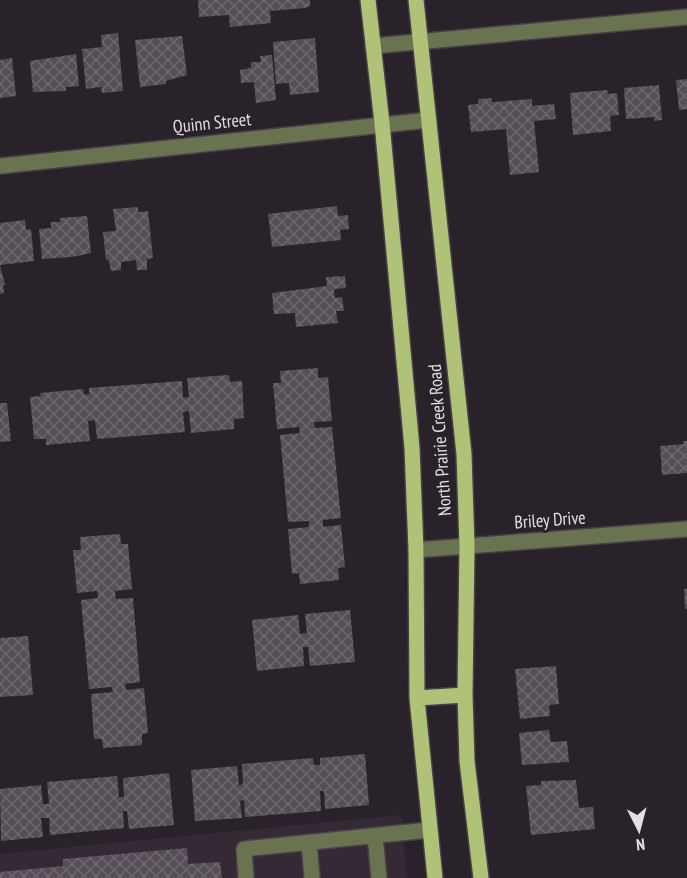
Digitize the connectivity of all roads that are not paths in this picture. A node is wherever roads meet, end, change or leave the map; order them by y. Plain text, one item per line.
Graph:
1 (368, 0) edge
2 (417, 0) edge
3 (687, 17) edge
4 (421, 42) junction
5 (373, 46) junction
6 (429, 120) junction
7 (382, 123) junction
8 (0, 166) edge
9 (687, 529) edge
10 (467, 546) junction
11 (416, 550) junction
12 (465, 695) junction
13 (417, 698) junction
14 (429, 830) junction
15 (375, 836) junction
16 (309, 842) junction
17 (246, 878) edge
18 (312, 878) edge
19 (379, 878) edge
20 (435, 878) edge
21 (480, 878) edge

1 - 5 main road, North Prairie Creek Road
2 - 4 main road, North Prairie Creek Road
3 - 4 street
4 - 5 street
4 - 6 main road, North Prairie Creek Road
5 - 7 main road, North Prairie Creek Road
6 - 7 street, Quinn Street
6 - 10 main road, North Prairie Creek Road
7 - 8 street, Quinn Street
7 - 11 main road, North Prairie Creek Road
9 - 10 street, Briley Drive
10 - 11 street, Briley Drive
10 - 12 main road, North Prairie Creek Road
11 - 13 main road, North Prairie Creek Road
12 - 13 main road
12 - 21 main road, North Prairie Creek Road
13 - 14 main road, North Prairie Creek Road
14 - 15 street
14 - 20 main road, North Prairie Creek Road
15 - 16 street
15 - 19 street
16 - 17 street
16 - 18 street

